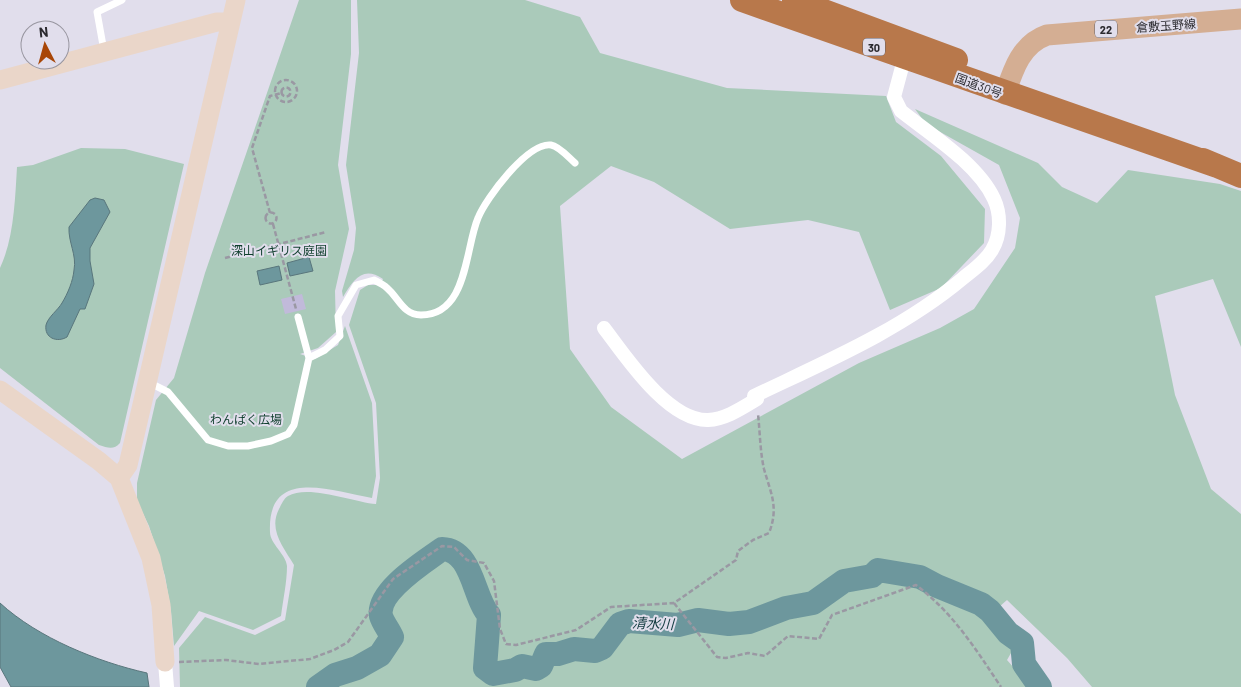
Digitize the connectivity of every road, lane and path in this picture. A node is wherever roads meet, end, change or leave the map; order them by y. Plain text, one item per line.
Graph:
1 (122, 0) edge
2 (236, 0) edge
3 (742, 0) edge
4 (794, 0) edge
5 (1241, 19) edge
6 (230, 22) junction
7 (906, 50) junction
8 (104, 52) junction
9 (0, 80) edge
10 (1008, 87) junction
11 (282, 93) dead end
12 (275, 94) junction
13 (575, 163) dead end
14 (1241, 176) edge
15 (270, 213) junction
16 (273, 224) junction
17 (326, 232) dead end
18 (278, 244) junction
19 (224, 258) dead end
20 (298, 317) joint
21 (604, 328) dead end
22 (308, 358) junction
23 (147, 381) junction
24 (0, 390) edge
25 (757, 399) junction
26 (119, 478) junction
27 (674, 603) junction
28 (165, 662) junction
29 (167, 687) edge
30 (1001, 687) edge

1 - 8 lane
2 - 6 street
3 - 7 highway, 国道30号 / 30
4 - 7 highway, 国道30号 / 30
5 - 10 main road, 倉敷玉野線 / 22
6 - 8 street
6 - 23 street
7 - 10 highway, 国道30号 / 30
7 - 25 street
8 - 9 street
10 - 14 highway, 国道30号 / 30
11 - 12 path
12 - 12 path
12 - 15 path
13 - 22 lane
15 - 16 path
15 - 16 path
16 - 18 path
17 - 18 path
18 - 19 path
18 - 20 path
20 - 22 lane
21 - 25 street
22 - 23 lane
23 - 26 street
24 - 26 street
25 - 27 path
26 - 28 street
27 - 28 path
27 - 30 path
28 - 29 street

